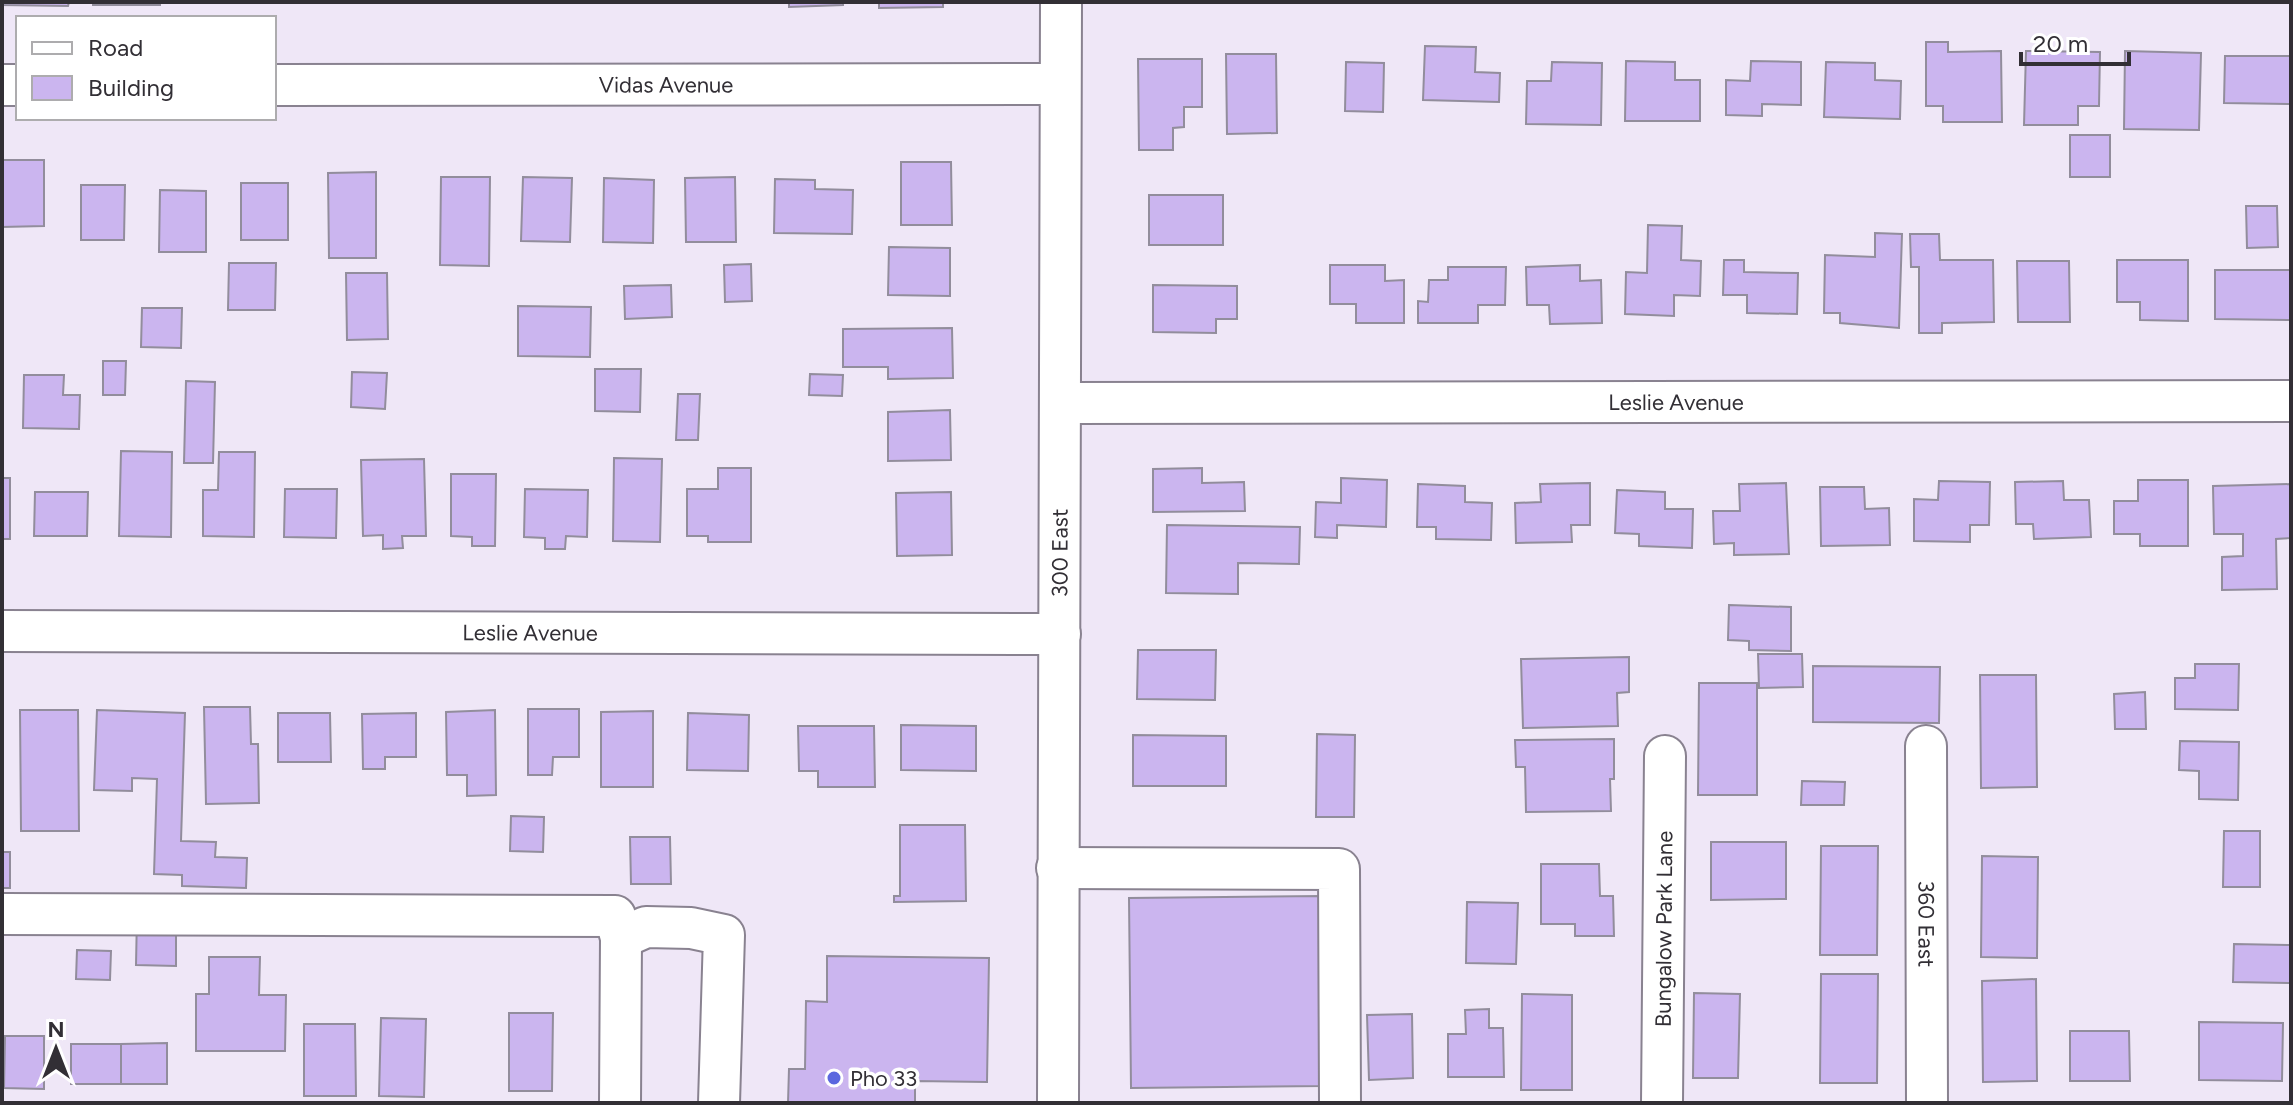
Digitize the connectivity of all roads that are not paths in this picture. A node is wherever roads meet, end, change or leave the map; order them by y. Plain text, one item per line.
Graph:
1 (1061, 2) edge
2 (1060, 84) junction
3 (276, 85) edge
4 (2291, 401) edge
5 (1062, 403) junction
6 (2, 631) edge
7 (1060, 634) junction
8 (1926, 746) dead end
9 (1665, 756) dead end
10 (1057, 868) junction
11 (2, 914) edge
12 (621, 938) junction
13 (620, 1103) edge
14 (719, 1103) edge
15 (1058, 1103) edge
16 (1340, 1103) edge
17 (1662, 1103) edge
18 (1927, 1103) edge

1 - 2 street, 300 East
2 - 3 street, Vidas Avenue
2 - 5 street, 300 East
4 - 5 street, Leslie Avenue
5 - 7 street, 300 East
6 - 7 street, Leslie Avenue
7 - 10 street, 300 East
8 - 18 street, 360 East
9 - 17 street, Bungalow Park Lane
10 - 15 street, 300 East
10 - 16 street
11 - 12 street
12 - 13 street
12 - 14 street

